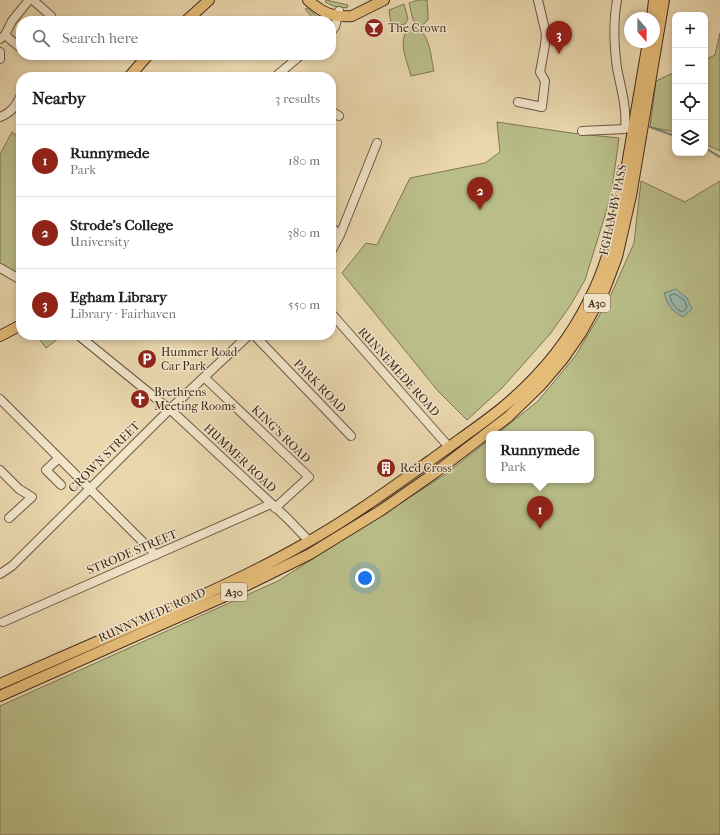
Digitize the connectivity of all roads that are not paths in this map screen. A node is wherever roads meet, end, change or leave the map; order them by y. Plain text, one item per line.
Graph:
1 (29, 0) edge
2 (33, 0) edge
3 (202, 0) edge
4 (209, 0) edge
5 (308, 0) edge
6 (318, 0) edge
7 (384, 0) edge
8 (538, 0) edge
9 (617, 0) edge
10 (654, 0) edge
11 (664, 0) edge
12 (653, 12) edge
13 (338, 13) junction
14 (16, 16) edge
15 (16, 16) edge
16 (51, 16) dead end
17 (185, 16) edge
18 (191, 16) edge
19 (336, 22) edge
20 (2, 37) edge
21 (16, 45) edge
22 (647, 48) edge
23 (0, 52) edge
24 (0, 58) edge
25 (144, 60) edge
26 (150, 60) edge
27 (295, 60) edge
28 (133, 72) edge
29 (140, 72) edge
30 (281, 72) edge
31 (518, 102) dead end
32 (16, 105) edge
33 (336, 114) edge
34 (339, 116) dead end
35 (0, 117) edge
36 (582, 131) dead end
37 (376, 144) dead end
38 (336, 231) edge
39 (340, 235) junction
40 (336, 243) edge
41 (0, 268) edge
42 (16, 277) edge
43 (336, 319) edge
44 (16, 327) edge
45 (0, 336) edge
46 (84, 340) edge
47 (245, 340) edge
48 (259, 340) edge
49 (204, 377) junction
50 (0, 399) edge
51 (169, 410) junction
52 (490, 431) edge
53 (486, 434) edge
54 (351, 436) dead end
55 (449, 447) junction
56 (59, 458) junction
57 (452, 460) joint
58 (0, 470) edge
59 (61, 485) dead end
60 (90, 488) junction
61 (273, 506) junction
62 (9, 518) dead end
63 (309, 542) junction
64 (156, 555) junction
65 (0, 574) edge
66 (3, 622) dead end
67 (0, 684) edge
68 (0, 696) edge

1 - 14 street
2 - 16 street
3 - 17 main road
4 - 18 main road
5 - 13 main road
6 - 13 main road
7 - 13 main road
8 - 31 street
9 - 36 street
10 - 12 main road
11 - 52 main road, EGHAM BY-PASS / A30
13 - 19 street
15 - 20 street
20 - 21 street
22 - 55 main road, EGHAM BY-PASS / A30
23 - 24 street
25 - 28 main road
26 - 29 main road
27 - 30 street
32 - 35 street
33 - 34 street
37 - 39 street
38 - 39 street
39 - 40 street
41 - 42 street
43 - 55 street, RUNNEMEDE ROAD
44 - 45 main road
46 - 51 street, HUMMER ROAD
47 - 49 street, CROWN STREET
48 - 54 street, PARK ROAD
49 - 51 street, CROWN STREET
49 - 61 street, KING'S ROAD
50 - 56 street
51 - 60 street, CROWN STREET
51 - 61 street, HUMMER ROAD
53 - 57 main road, EGHAM BY-PASS / A30
55 - 63 main road, RUNNYMEDE ROAD / A30
56 - 59 street
56 - 60 street
57 - 68 main road, RUNNYMEDE ROAD / A30
58 - 62 street
60 - 64 street
60 - 65 street, CROWN STREET
61 - 63 street, HUMMER ROAD
61 - 64 street, STRODE STREET
63 - 67 main road, RUNNYMEDE ROAD / A30
64 - 66 street, STRODE STREET

